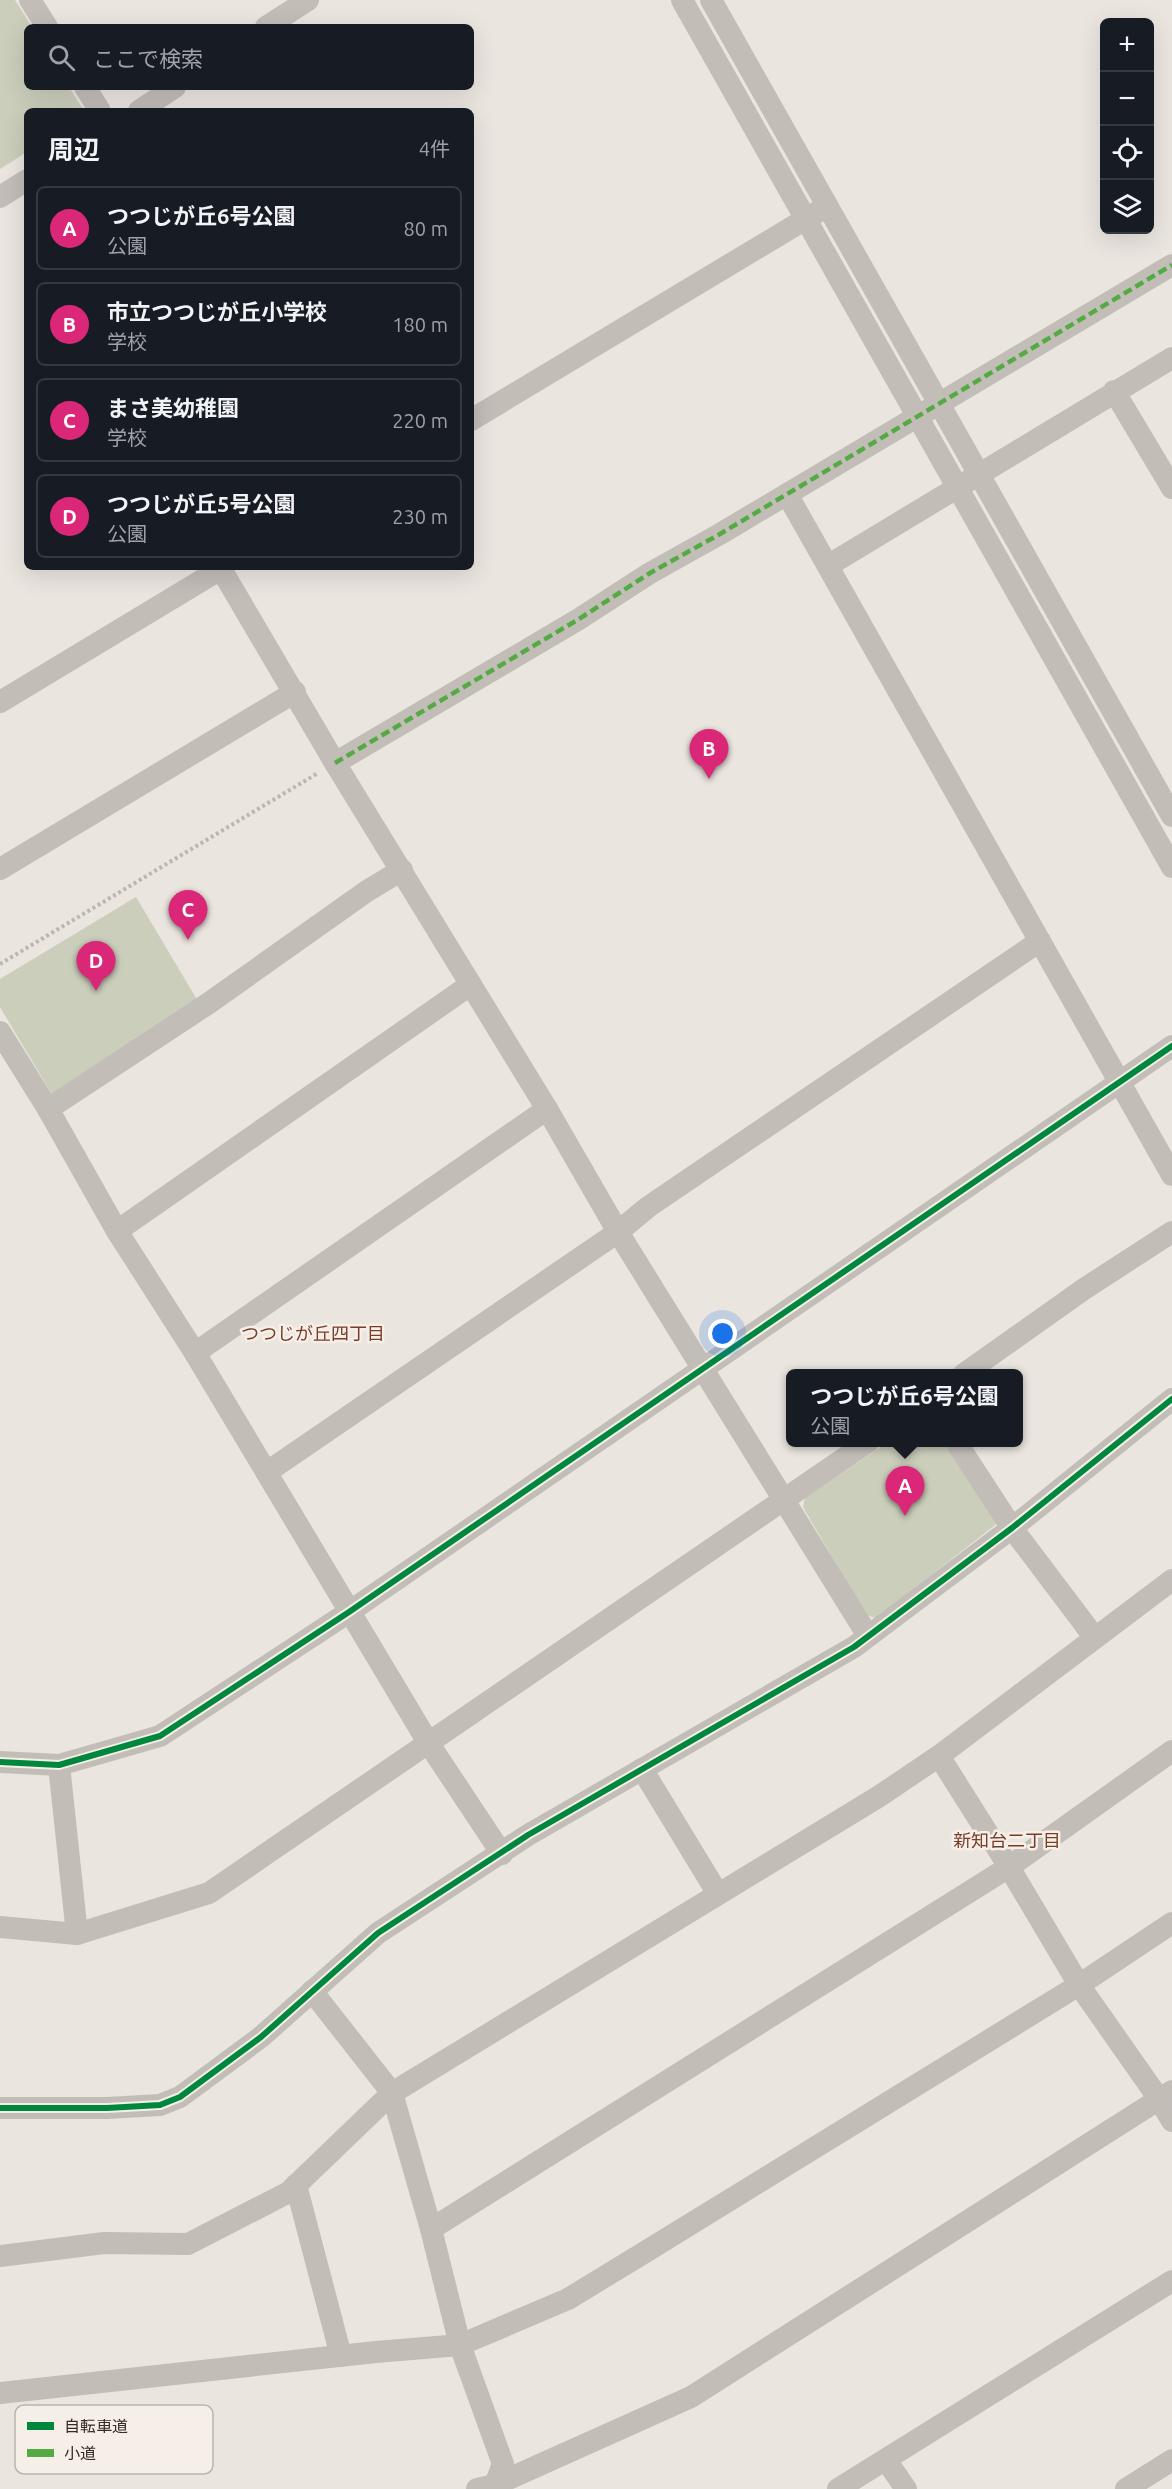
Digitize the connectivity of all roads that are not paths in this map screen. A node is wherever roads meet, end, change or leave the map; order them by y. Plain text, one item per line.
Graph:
1 (30, 0) edge
2 (308, 0) edge
3 (682, 0) edge
4 (711, 0) edge
5 (45, 24) edge
6 (272, 24) edge
7 (87, 90) edge
8 (170, 90) edge
9 (98, 108) edge
10 (143, 108) edge
11 (24, 182) edge
12 (0, 197) edge
13 (828, 206) junction
14 (806, 219) junction
15 (1172, 265) edge
16 (1172, 358) edge
17 (1114, 391) junction
18 (940, 403) junction
19 (918, 417) junction
20 (474, 418) edge
21 (980, 472) junction
22 (957, 487) junction
23 (1172, 488) edge
24 (787, 494) junction
25 (828, 565) junction
26 (220, 570) edge
27 (224, 570) edge
28 (295, 692) junction
29 (0, 702) edge
30 (335, 763) junction
31 (1172, 816) edge
32 (1172, 867) edge
33 (0, 869) edge
34 (402, 870) junction
35 (1040, 941) junction
36 (470, 985) junction
37 (0, 1032) edge
38 (1172, 1046) edge
39 (1119, 1080) junction
40 (48, 1109) junction
41 (547, 1109) junction
42 (1172, 1174) edge
43 (117, 1232) junction
44 (618, 1232) junction
45 (1172, 1232) edge
46 (195, 1353) junction
47 (702, 1367) junction
48 (971, 1369) edge
49 (1172, 1399) edge
50 (862, 1447) edge
51 (959, 1447) edge
52 (267, 1472) junction
53 (784, 1500) junction
54 (1012, 1528) junction
55 (1172, 1580) edge
56 (349, 1612) junction
57 (868, 1636) junction
58 (1095, 1638) junction
59 (429, 1744) junction
60 (1172, 1751) edge
61 (939, 1756) junction
62 (0, 1762) edge
63 (59, 1765) junction
64 (642, 1769) junction
65 (502, 1854) junction
66 (1009, 1867) junction
67 (718, 1894) junction
68 (1172, 1923) edge
69 (0, 1927) edge
70 (78, 1934) junction
71 (1079, 1985) junction
72 (312, 1991) junction
73 (392, 2093) junction
74 (1166, 2095) edge
75 (0, 2108) edge
76 (1172, 2121) edge
77 (296, 2185) junction
78 (430, 2229) junction
79 (0, 2256) edge
80 (1172, 2282) edge
81 (460, 2345) junction
82 (341, 2356) junction
83 (0, 2393) edge
84 (886, 2460) junction
85 (1172, 2460) edge
86 (490, 2488) edge
87 (838, 2489) edge
88 (906, 2489) edge
89 (1126, 2489) edge

1 - 5 street
2 - 6 street
3 - 14 street
4 - 13 street
7 - 9 street
8 - 10 street
11 - 12 street
13 - 14 street
13 - 18 street
14 - 19 street
14 - 20 street
15 - 18 street
16 - 17 street
17 - 21 street
17 - 23 street
18 - 19 street
18 - 21 street
19 - 22 street
19 - 24 street
21 - 22 street
21 - 31 street
22 - 25 street
22 - 32 street
24 - 25 street
24 - 30 street
25 - 35 street
26 - 29 street
27 - 28 street
28 - 30 street
28 - 33 street
30 - 34 street
34 - 36 street
34 - 40 street
35 - 39 street
35 - 44 street
36 - 41 street
36 - 43 street
37 - 40 street
38 - 39 street
39 - 42 street
39 - 47 street
40 - 43 street
41 - 44 street
41 - 46 street
43 - 46 street
44 - 47 street
44 - 52 street
45 - 48 street
46 - 52 street
47 - 53 street
47 - 56 street
49 - 54 street
50 - 53 street
51 - 54 street
52 - 56 street
53 - 57 street
53 - 59 street
54 - 57 street
54 - 58 street
55 - 58 street
56 - 59 street
56 - 63 street
57 - 64 street
58 - 61 street
59 - 65 street
59 - 70 street
60 - 66 street
61 - 66 street
61 - 67 street
62 - 63 street
63 - 70 street
64 - 65 street
64 - 67 street
65 - 72 street
66 - 71 street
66 - 78 street
67 - 73 street
68 - 71 street
69 - 70 street
71 - 74 street
71 - 81 street
72 - 73 street
72 - 75 street
73 - 77 street
73 - 78 street
74 - 76 street
74 - 86 street
77 - 79 street
77 - 82 street
78 - 81 street
80 - 84 street
81 - 82 street
81 - 86 street
82 - 83 street
84 - 87 street
84 - 88 street
85 - 89 street

